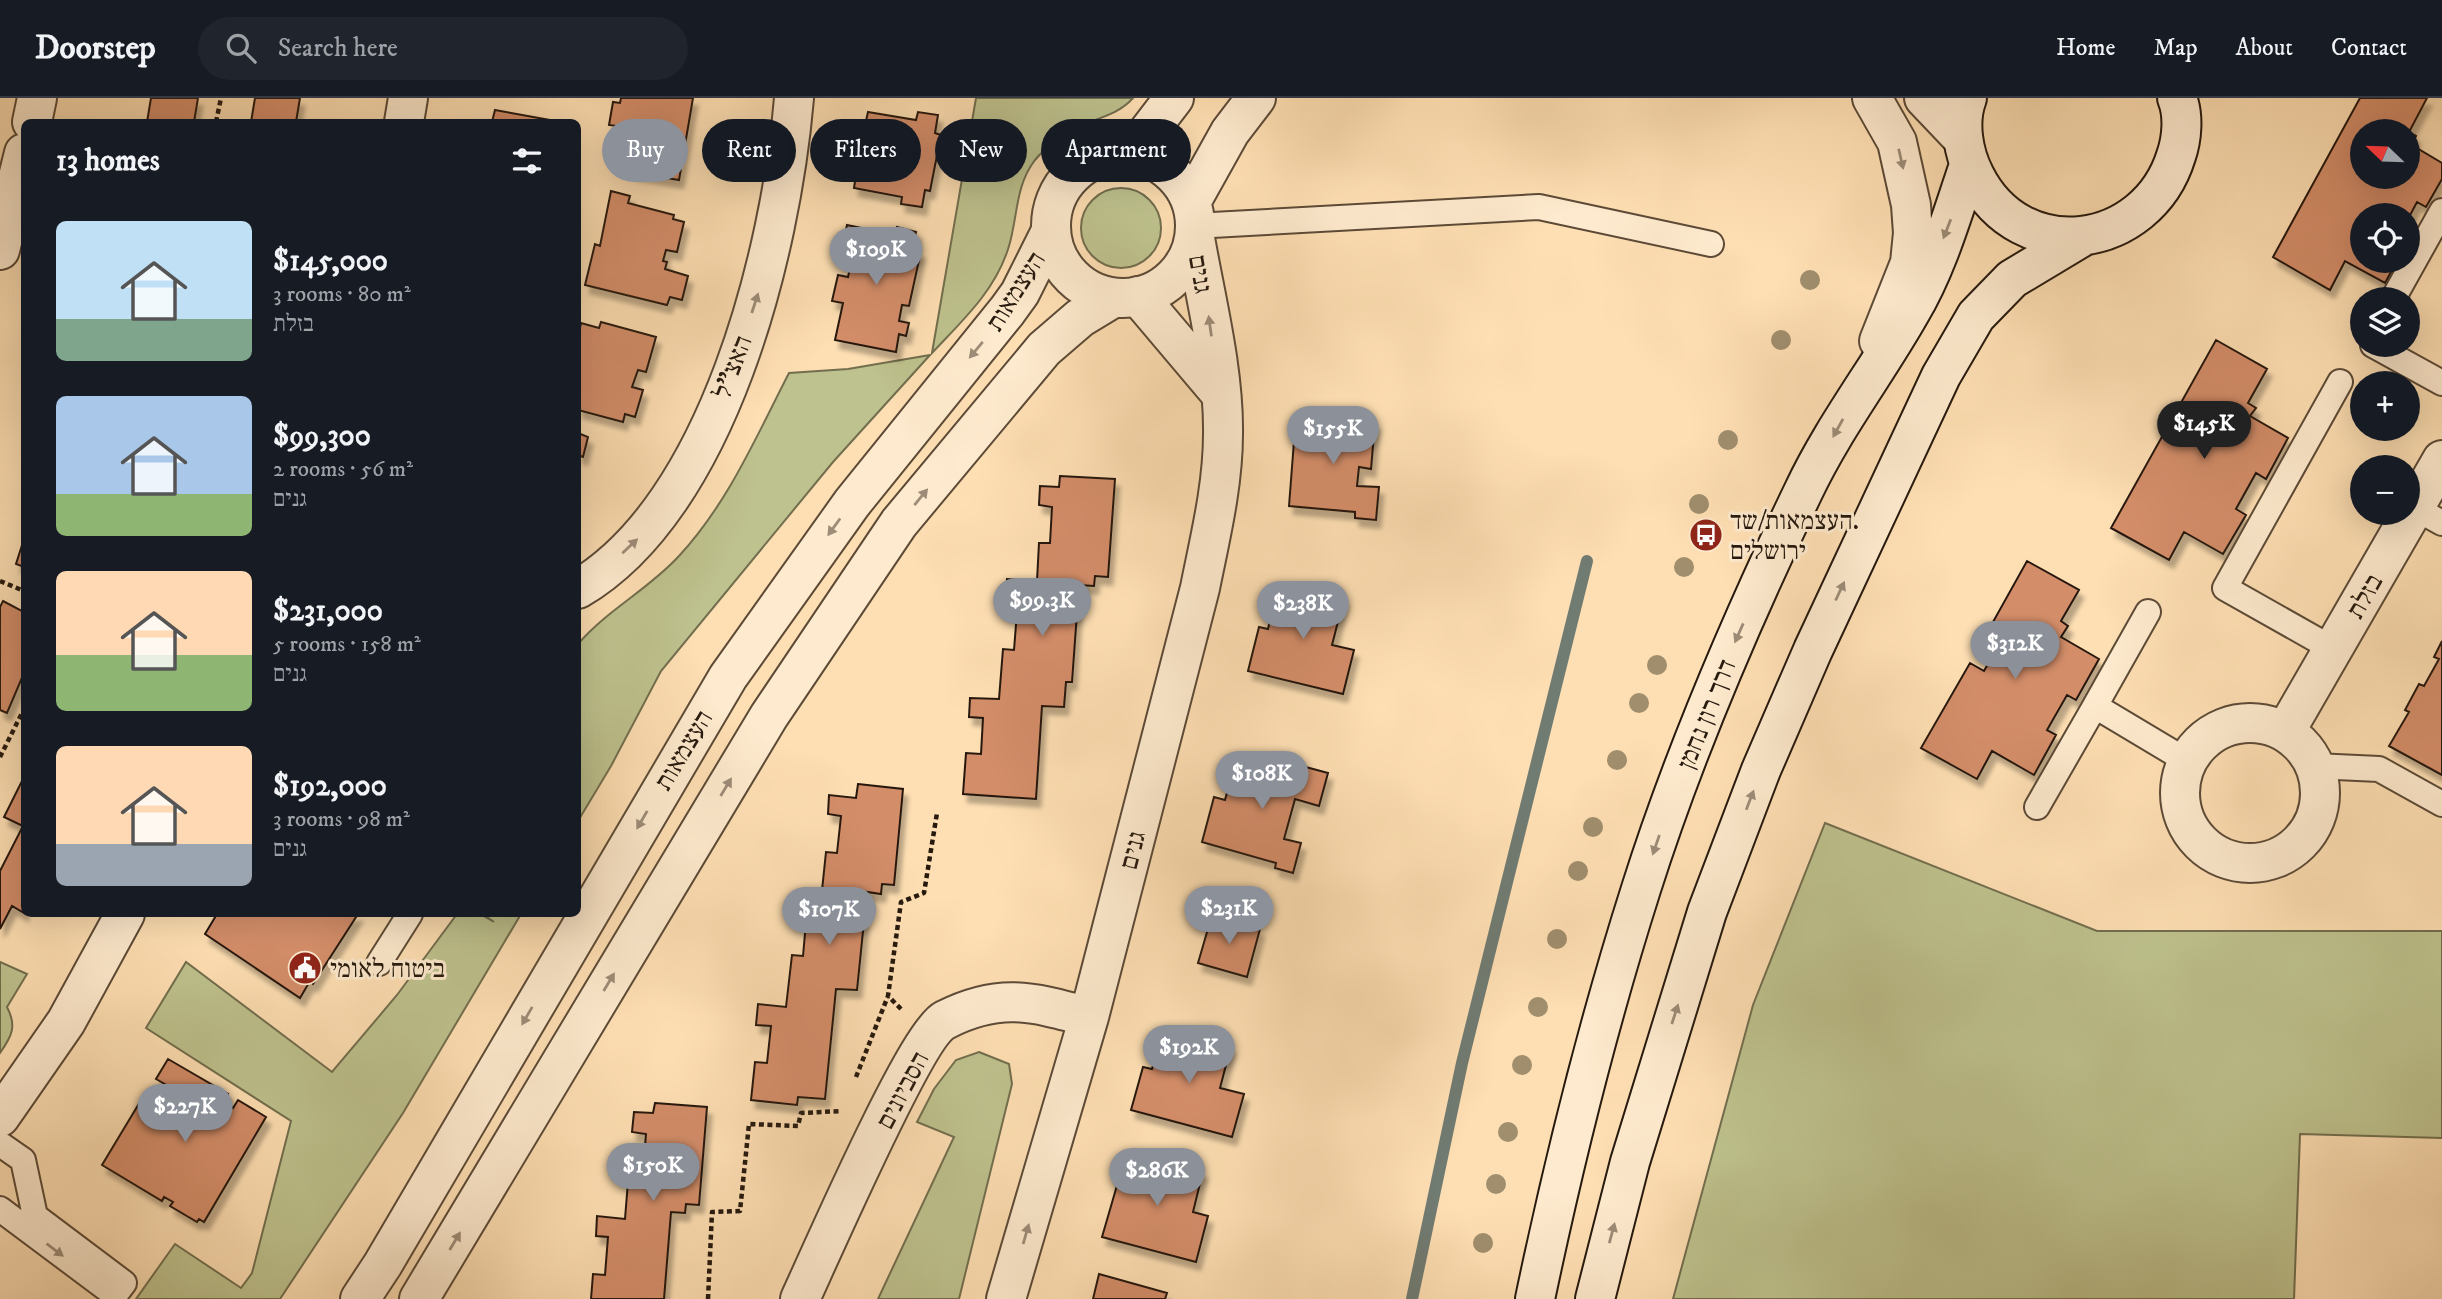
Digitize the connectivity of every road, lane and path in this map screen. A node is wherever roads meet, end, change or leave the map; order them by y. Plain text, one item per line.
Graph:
1 (37, 98) edge
2 (221, 98) edge
3 (408, 98) edge
4 (794, 98) edge
5 (1174, 98) edge
6 (1256, 98) edge
7 (1872, 98) edge
8 (1924, 98) edge
9 (1967, 98) edge
10 (2179, 100) edge
11 (33, 119) edge
12 (217, 119) edge
13 (404, 119) edge
14 (1158, 119) edge
15 (1966, 152) junction
16 (21, 165) edge
17 (1065, 182) edge
18 (1180, 182) edge
19 (2442, 211) edge
20 (1193, 222) junction
21 (1051, 231) junction
22 (2082, 237) junction
23 (1711, 244) dead end
24 (0, 250) edge
25 (2400, 287) edge
26 (1126, 297) junction
27 (2395, 357) edge
28 (2340, 382) dead end
29 (2442, 383) edge
30 (1220, 393) junction
31 (1856, 396) junction
32 (2442, 460) edge
33 (2429, 515) edge
34 (0, 581) edge
35 (581, 587) edge
36 (21, 590) edge
37 (2148, 612) dead end
38 (2333, 649) junction
39 (2095, 706) junction
40 (21, 715) edge
41 (2286, 732) junction
42 (0, 757) edge
43 (2187, 761) junction
44 (2315, 766) junction
45 (2442, 804) edge
46 (2037, 807) dead end
47 (937, 813) dead end
48 (123, 917) edge
49 (408, 917) edge
50 (379, 963) dead end
51 (888, 996) junction
52 (906, 1015) dead end
53 (1089, 1017) junction
54 (852, 1087) dead end
55 (846, 1100) dead end
56 (0, 1117) edge
57 (0, 1144) edge
58 (0, 1209) edge
59 (360, 1299) edge
60 (419, 1299) edge
61 (708, 1299) edge
62 (800, 1299) edge
63 (1006, 1299) edge
64 (1535, 1299) edge
65 (1595, 1299) edge

1 - 11 street
2 - 12 path
3 - 13 street
35 -> 4 street, האצ"ל
5 - 14 street
6 - 20 street
7 -> 31 street
8 - 15 street
9 - 15 street, דרך רון נחמן
10 - 22 street
15 - 22 street
15 -> 31 street, דרך רון נחמן
16 - 24 street
17 - 21 street
18 - 20 street
19 - 25 lane
20 - 23 lane
20 - 26 street
30 -> 20 street, גנים
21 - 26 street
21 -> 59 street, העצמאות
65 -> 22 street
26 - 30 street
60 -> 26 street, העצמאות
27 - 29 lane
28 - 38 lane
30 - 53 street, גנים
31 -> 64 street, דרך רון נחמן
32 - 33 street, בזלת
33 - 38 street, בזלת
34 - 36 path
37 - 39 lane
38 - 41 street, בזלת
39 - 43 lane
39 - 46 lane
40 - 42 path
41 - 43 street
41 - 44 street
43 - 44 street
44 - 45 lane
47 - 51 path
48 - 56 street
49 - 50 lane
51 - 52 path
51 - 54 path
53 - 62 street, הסביונים
63 -> 53 street, גנים
55 - 61 path
58 -> 57 lane

